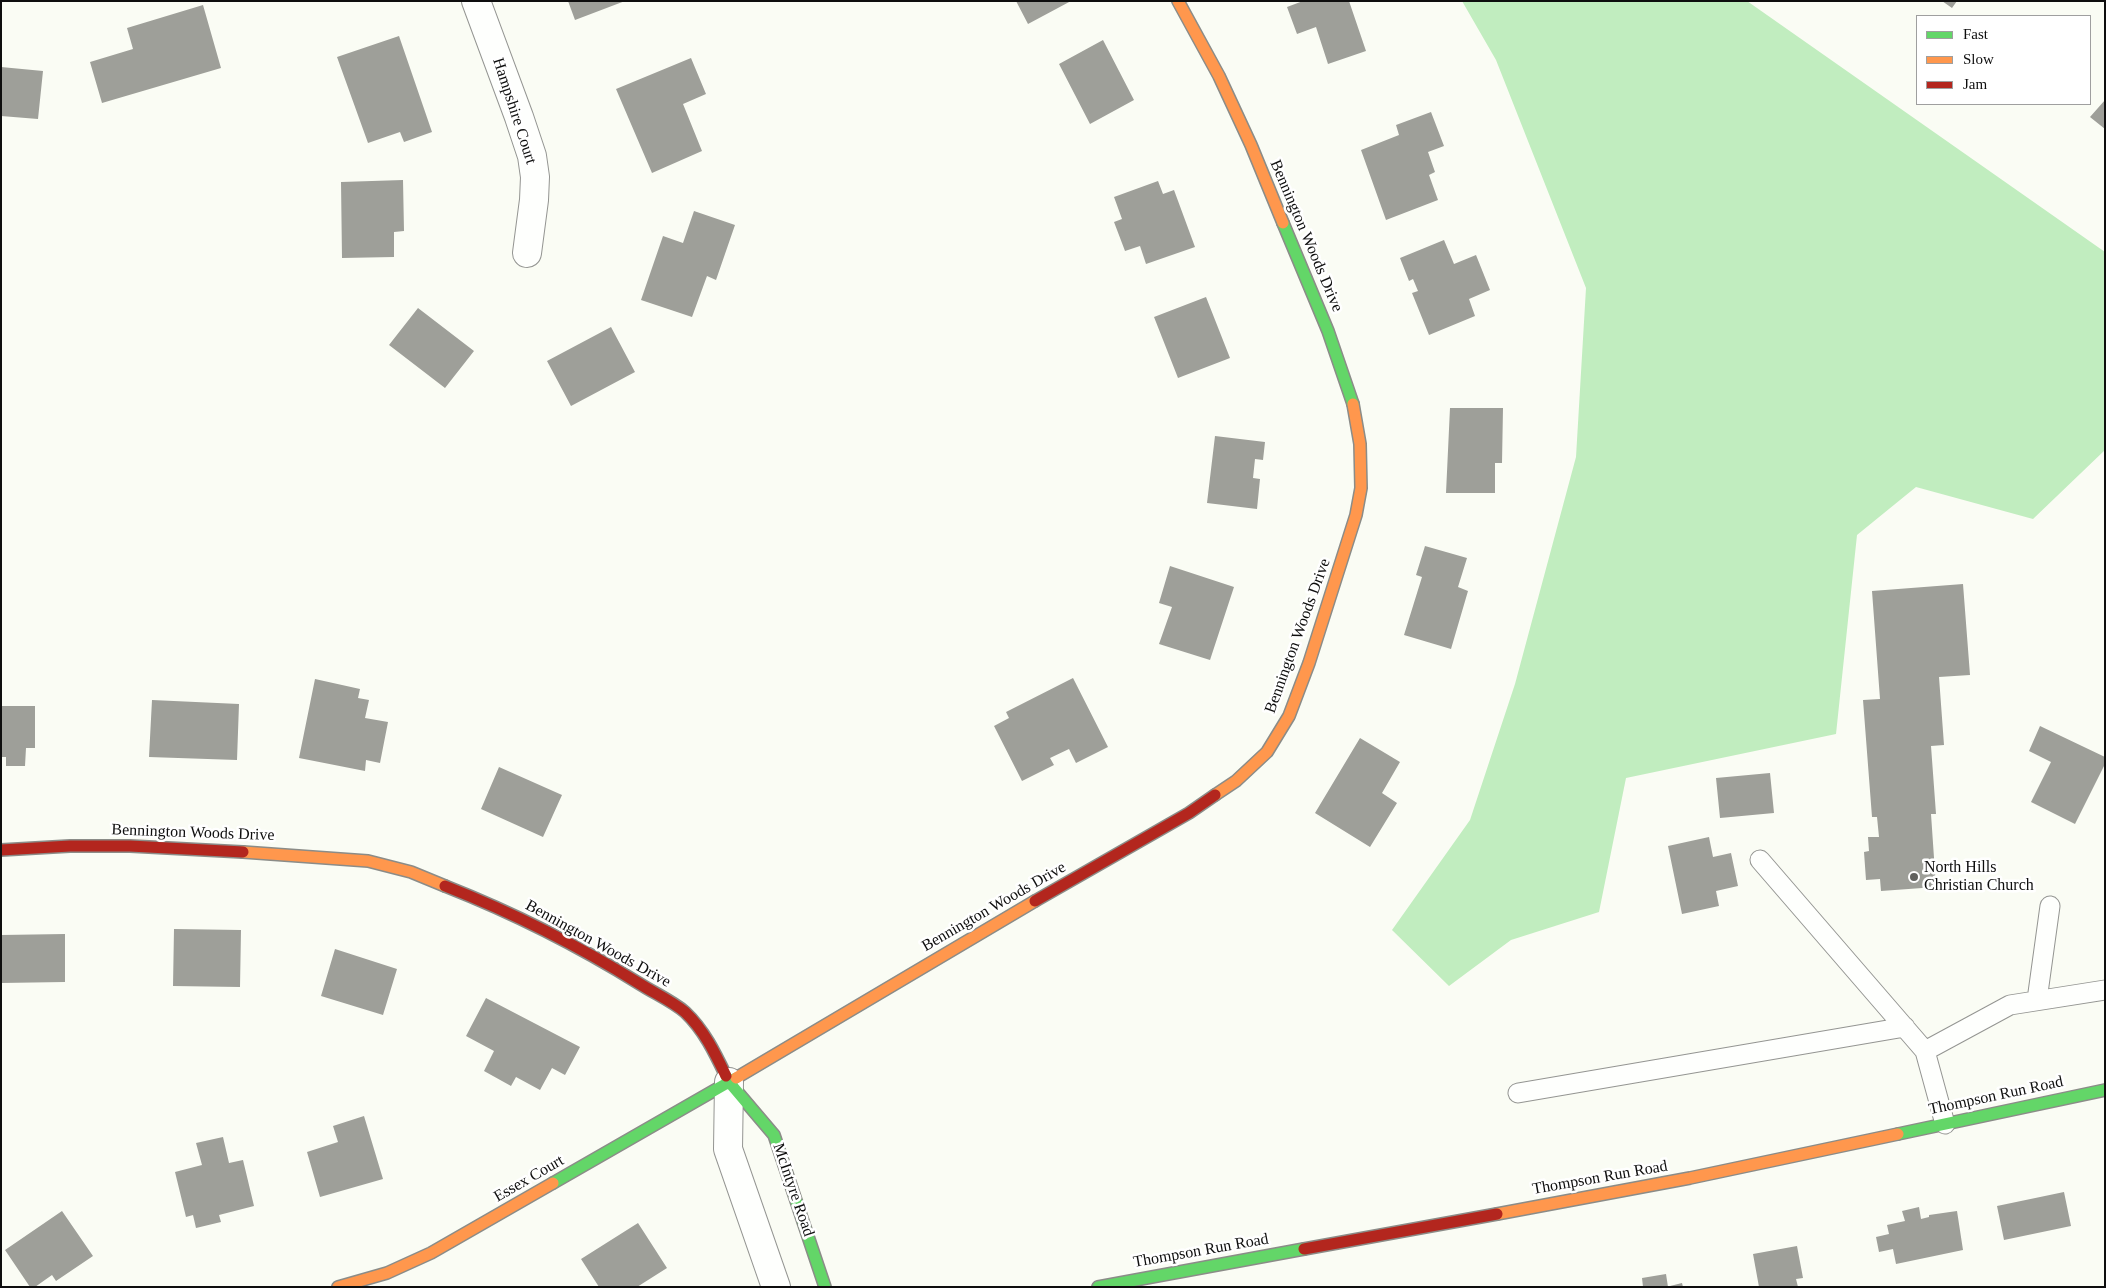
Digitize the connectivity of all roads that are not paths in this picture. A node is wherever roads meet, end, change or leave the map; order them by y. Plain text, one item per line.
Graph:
1 (476, 1) edge
2 (1178, 1) edge
3 (527, 253) dead end
4 (1, 850) edge
5 (1760, 860) dead end
6 (2050, 906) dead end
7 (2105, 990) edge
8 (2037, 1000) junction
9 (1905, 1027) junction
10 (1925, 1051) junction
11 (729, 1082) junction
12 (2105, 1090) edge
13 (1518, 1093) dead end
14 (1945, 1124) junction
15 (338, 1287) edge
16 (776, 1287) edge
17 (825, 1287) edge
18 (1098, 1287) edge

1 - 3 street, Hampshire Court
2 - 11 street, Bennington Woods Drive
4 - 11 street, Bennington Woods Drive
5 - 9 lane
6 - 8 lane
7 - 8 lane
8 - 10 lane
9 - 10 lane
9 - 13 lane
10 - 14 lane
11 - 15 street, Essex Court
11 - 16 street
11 - 17 street, McIntyre Road
12 - 14 street, Thompson Run Road
14 - 18 street, Thompson Run Road

